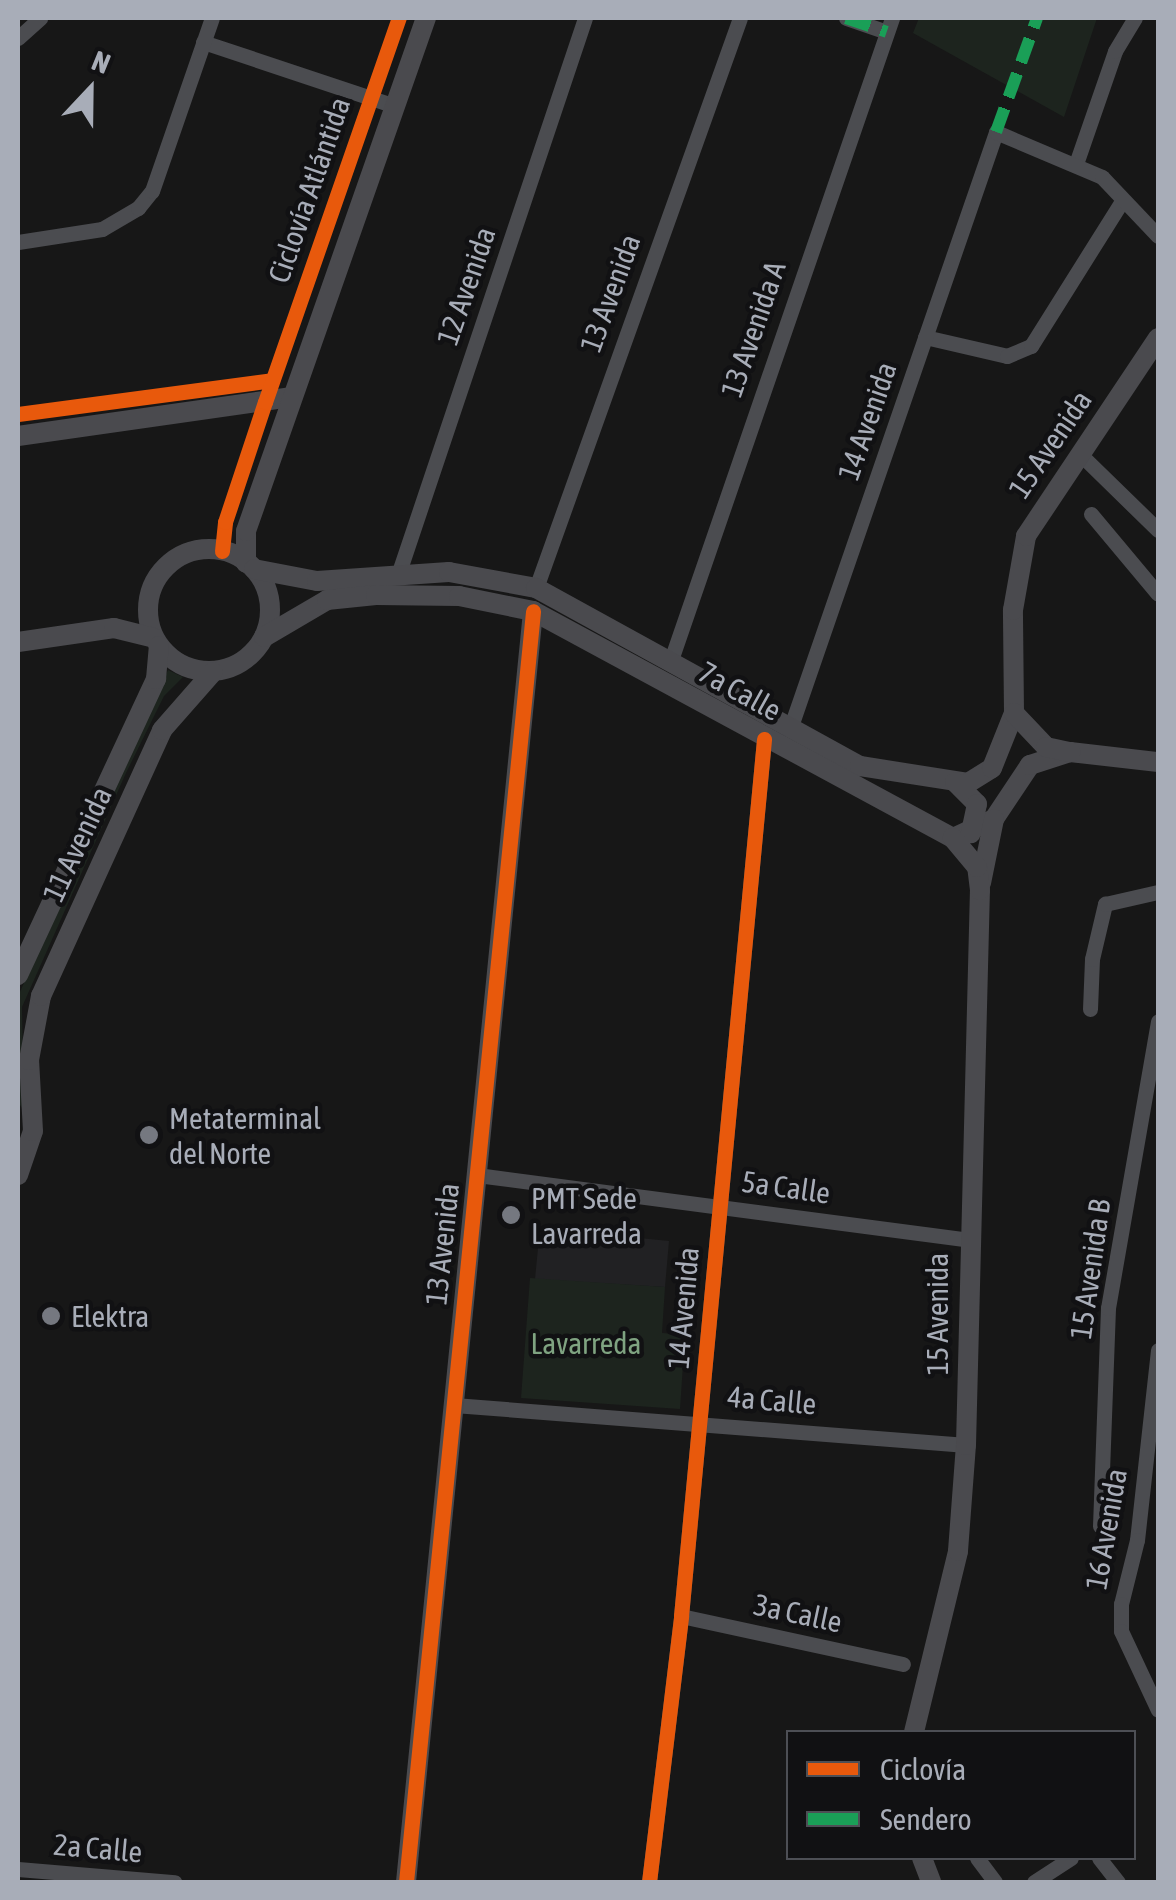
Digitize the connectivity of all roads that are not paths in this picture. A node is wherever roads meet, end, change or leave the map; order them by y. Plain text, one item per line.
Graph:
1 (40, 18) edge
2 (212, 18) edge
3 (426, 18) edge
4 (585, 18) edge
5 (740, 18) edge
6 (846, 18) edge
7 (1135, 18) edge
8 (890, 25) edge
9 (18, 38) edge
10 (203, 42) junction
11 (394, 106) junction
12 (1077, 161) junction
13 (1122, 201) junction
14 (1158, 236) edge
15 (18, 242) edge
16 (924, 338) junction
17 (1158, 338) edge
18 (292, 397) junction
19 (18, 436) edge
20 (1080, 454) junction
21 (1091, 514) dead end
22 (246, 530) junction
23 (1158, 530) edge
24 (226, 552) junction
25 (250, 566) junction
26 (399, 572) junction
27 (536, 588) junction
28 (1158, 594) edge
29 (148, 607) junction
30 (533, 611) junction
31 (114, 628) junction
32 (264, 637) junction
33 (18, 642) edge
34 (157, 642) junction
35 (670, 660) junction
36 (213, 672) junction
37 (1014, 713) junction
38 (790, 729) junction
39 (764, 738) junction
40 (1070, 752) junction
41 (1158, 762) edge
42 (955, 782) junction
43 (994, 818) junction
44 (962, 835) junction
45 (980, 890) junction
46 (1158, 892) edge
47 (18, 974) edge
48 (1090, 1009) dead end
49 (1158, 1021) edge
50 (477, 1174) junction
51 (18, 1175) edge
52 (720, 1205) junction
53 (968, 1240) junction
54 (1158, 1350) edge
55 (454, 1405) junction
56 (700, 1422) junction
57 (966, 1445) junction
58 (1100, 1526) dead end
59 (681, 1616) junction
60 (903, 1664) dead end
61 (1158, 1710) edge
62 (914, 1730) edge
63 (978, 1860) edge
64 (1067, 1860) edge
65 (1101, 1860) edge
66 (18, 1869) edge
67 (174, 1882) edge
68 (406, 1882) edge
69 (648, 1882) edge
70 (995, 1882) edge
71 (1034, 1882) edge
72 (1118, 1882) edge

1 - 9 street
2 - 10 street
3 - 11 main road
4 - 26 street, 12 Avenida
5 - 27 street, 13 Avenida
6 - 8 street
7 - 12 street
8 - 35 street, 13 Avenida A
10 - 11 street
10 - 15 street
11 - 18 main road
12 - 13 street
12 - 16 street, 14 Avenida
13 - 14 street
13 - 16 street
16 - 38 street, 14 Avenida
17 - 20 main road, 15 Avenida
18 - 19 main road
18 - 22 main road
20 - 23 street
20 - 37 main road, 15 Avenida
21 - 28 street
22 - 24 main road
22 - 25 main road
24 - 25 main road
24 - 29 main road
25 - 26 main road, 7a Calle
25 - 32 main road
26 - 27 main road, 7a Calle
27 - 35 main road, 7a Calle
29 - 31 main road
29 - 34 main road
30 - 32 main road, 7a Calle
30 - 39 main road, 7a Calle
30 - 50 main road, 13 Avenida
31 - 33 main road
31 - 34 main road
32 - 36 main road
34 - 36 main road
34 - 47 main road, 11 Avenida
35 - 38 main road, 7a Calle
36 - 51 main road, 11 Avenida
37 - 40 main road
37 - 42 main road
38 - 42 main road, 7a Calle
39 - 44 main road, 7a Calle
39 - 52 street, 14 Avenida
40 - 41 main road
40 - 43 main road
42 - 44 main road
43 - 44 main road
43 - 45 main road, 15 Avenida
44 - 45 main road, 15 Avenida
45 - 53 main road, 15 Avenida
46 - 48 street
49 - 58 street, 15 Avenida B
50 - 52 street, 5a Calle
50 - 55 main road, 13 Avenida
52 - 53 street, 5a Calle
52 - 56 street, 14 Avenida
53 - 57 main road, 15 Avenida
54 - 61 street, 16 Avenida
55 - 56 street, 4a Calle
55 - 68 main road, 13 Avenida
56 - 57 street, 4a Calle
56 - 59 street, 14 Avenida
57 - 62 main road, 15 Avenida
59 - 60 street, 3a Calle
59 - 69 street, 14 Avenida
63 - 70 street
64 - 71 street
65 - 72 street
66 - 67 street, 2a Calle

